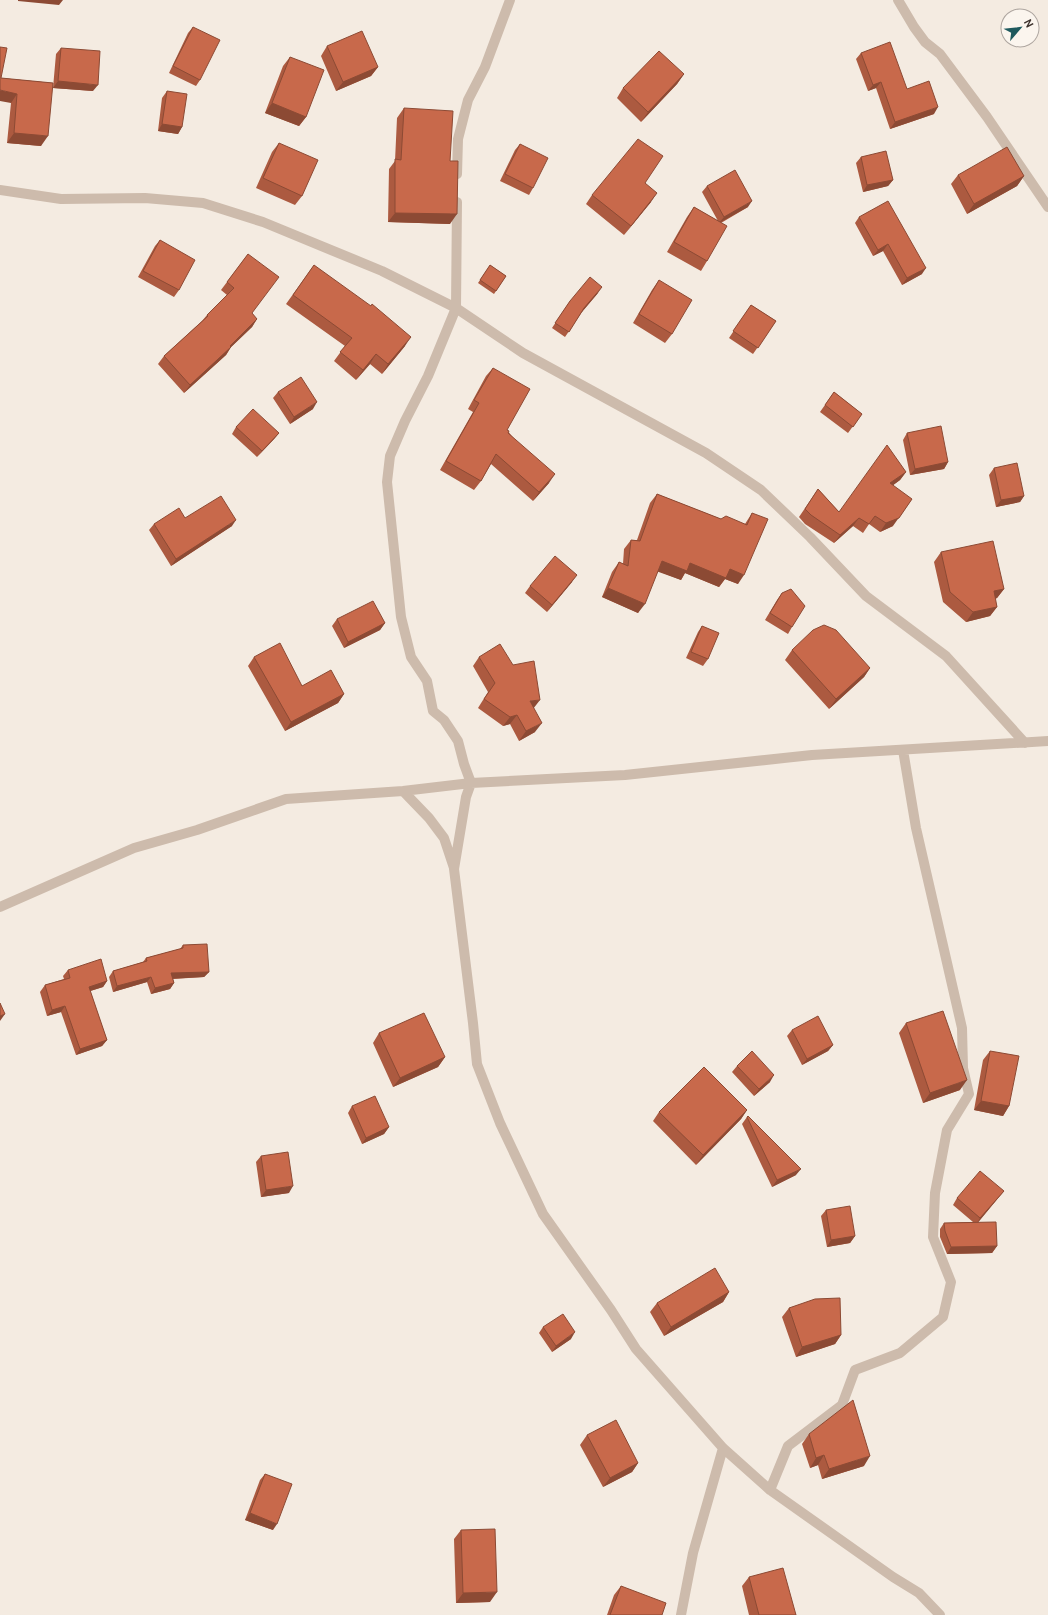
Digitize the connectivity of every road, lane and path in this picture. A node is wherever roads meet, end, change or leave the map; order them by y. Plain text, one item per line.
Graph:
1 (510, 0) edge
2 (898, 0) edge
3 (0, 190) edge
4 (1048, 207) edge
5 (456, 308) junction
6 (1048, 741) edge
7 (1025, 743) junction
8 (903, 750) junction
9 (471, 783) junction
10 (403, 791) junction
11 (454, 869) junction
12 (0, 907) edge
13 (723, 1448) junction
14 (770, 1490) junction
15 (681, 1615) edge
16 (940, 1615) edge

1 - 5 street
2 - 4 street
3 - 5 street
5 - 7 street
5 - 9 street
6 - 7 street
7 - 8 street
8 - 9 street
8 - 14 street
9 - 10 street
9 - 11 street
10 - 11 street
10 - 12 street
11 - 13 street
13 - 14 street
13 - 15 street
14 - 16 street

